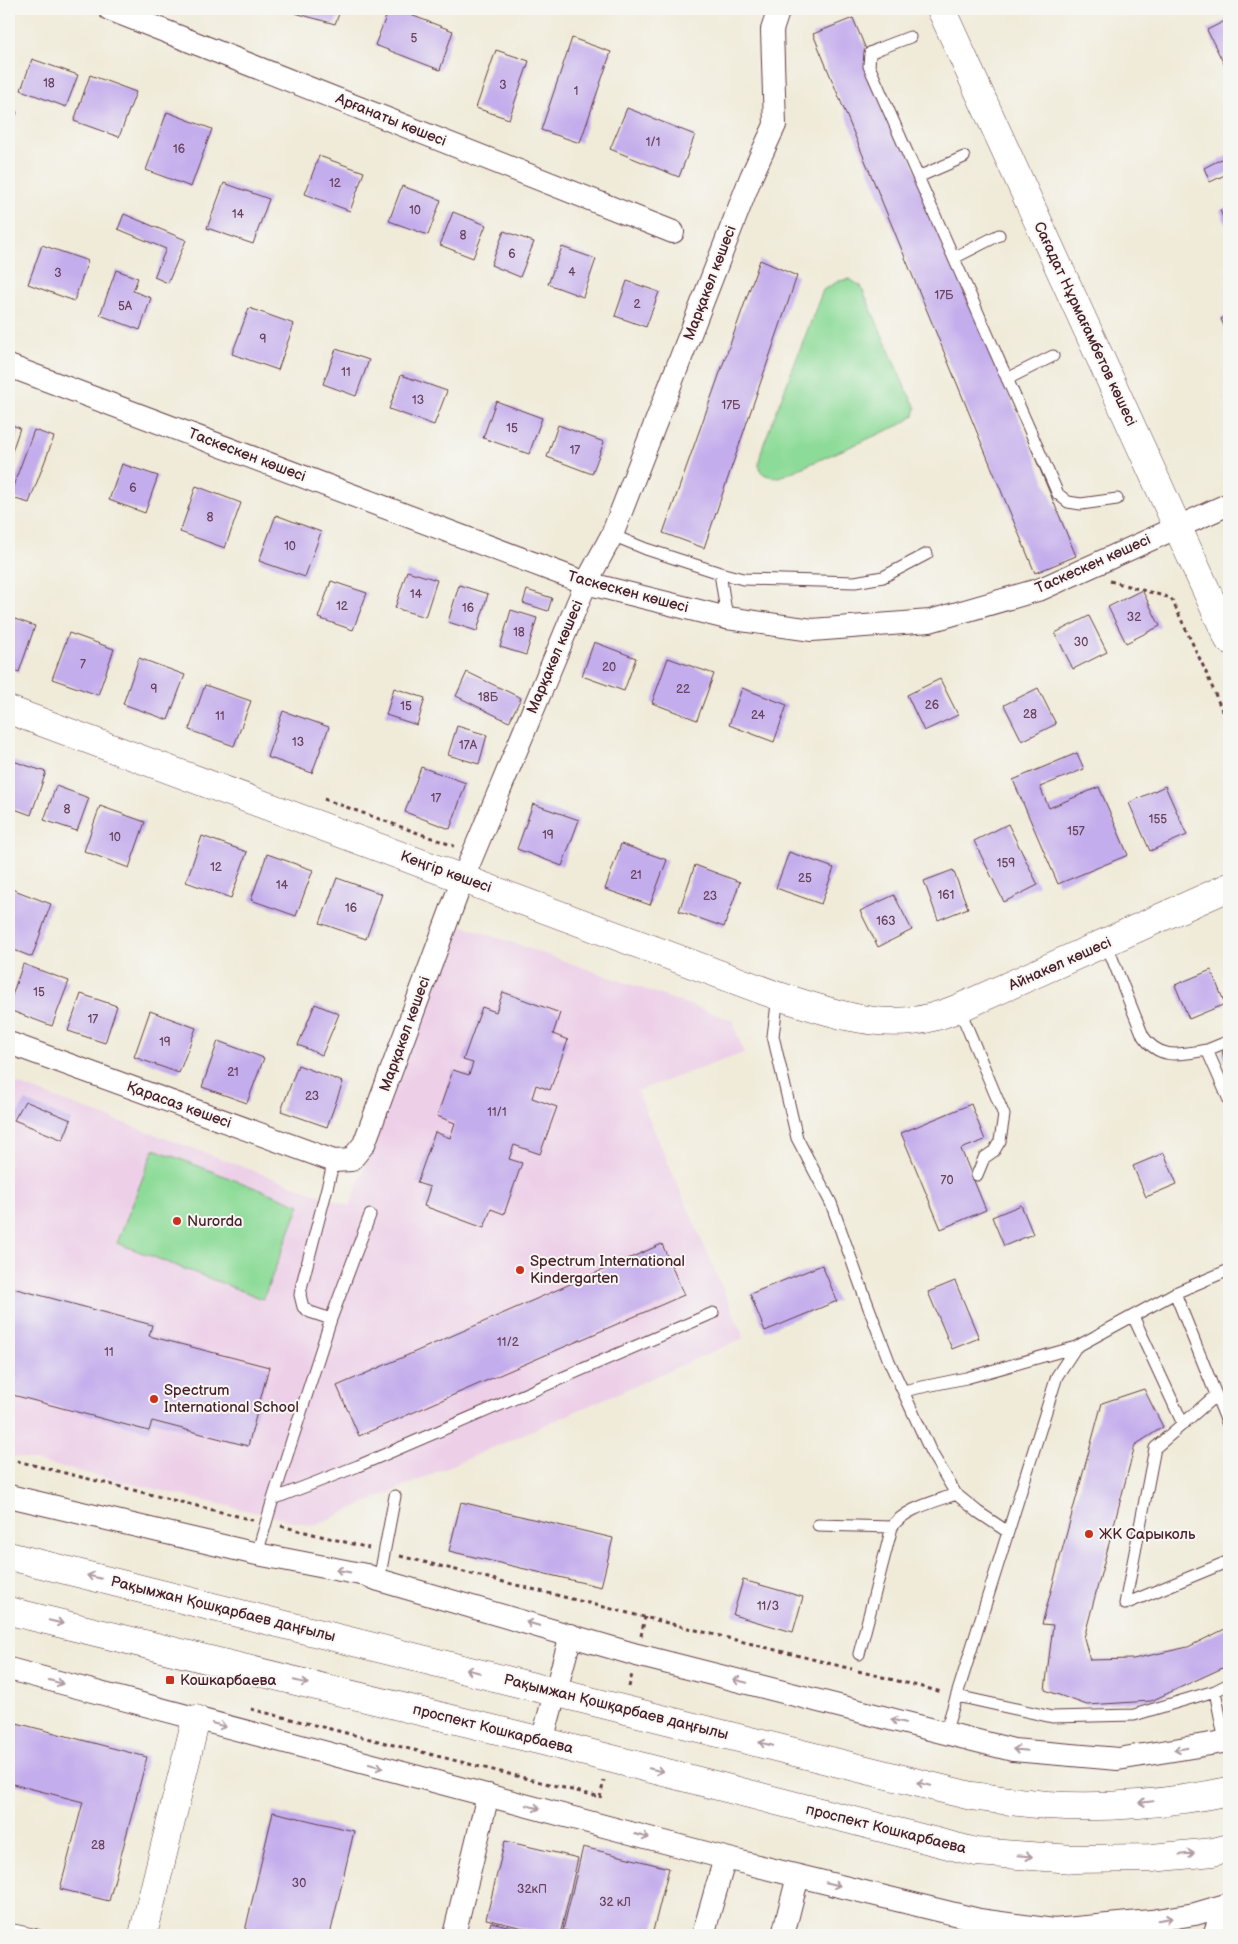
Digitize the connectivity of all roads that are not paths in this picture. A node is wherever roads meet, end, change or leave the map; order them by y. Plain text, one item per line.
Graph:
1 (109, 9) edge
2 (779, 9) edge
3 (941, 9) edge
4 (910, 37) dead end
5 (964, 157) dead end
6 (918, 177) junction
7 (674, 232) dead end
8 (999, 235) dead end
9 (954, 258) junction
10 (1053, 356) dead end
11 (9, 366) edge
12 (1008, 379) junction
13 (1117, 499) dead end
14 (1229, 504) edge
15 (1177, 527) junction
16 (612, 535) junction
17 (927, 554) dead end
18 (720, 573) junction
19 (586, 583) junction
20 (727, 618) junction
21 (1229, 640) edge
22 (9, 710) edge
23 (463, 878) junction
24 (1229, 887) edge
25 (1106, 943) junction
26 (778, 996) junction
27 (959, 1008) junction
28 (886, 1023) joint
29 (1229, 1041) edge
30 (9, 1043) edge
31 (1208, 1050) junction
32 (1229, 1100) edge
33 (342, 1161) junction
34 (977, 1175) dead end
35 (370, 1215) dead end
36 (1229, 1270) edge
37 (1175, 1293) junction
38 (713, 1313) dead end
39 (1133, 1316) junction
40 (331, 1319) junction
41 (1076, 1347) junction
42 (903, 1391) junction
43 (1216, 1395) junction
44 (1183, 1424) junction
45 (1229, 1427) edge
46 (956, 1494) junction
47 (9, 1496) edge
48 (395, 1496) dead end
49 (273, 1499) junction
50 (818, 1525) dead end
51 (892, 1527) junction
52 (1008, 1532) junction
53 (257, 1554) junction
54 (9, 1556) edge
55 (1229, 1561) edge
56 (378, 1580) junction
57 (9, 1611) edge
58 (571, 1635) junction
59 (859, 1654) dead end
60 (9, 1669) edge
61 (1229, 1684) edge
62 (556, 1691) junction
63 (1215, 1691) junction
64 (957, 1696) junction
65 (196, 1719) junction
66 (945, 1733) junction
67 (542, 1742) junction
68 (1227, 1742) edge
69 (1229, 1791) edge
70 (488, 1795) junction
71 (1229, 1848) edge
72 (725, 1858) junction
73 (798, 1876) junction
74 (1226, 1905) edge
75 (990, 1921) junction
76 (9, 1929) edge
77 (37, 1935) edge
78 (143, 1935) edge
79 (454, 1935) edge
80 (703, 1935) edge
81 (783, 1935) edge
82 (1052, 1935) edge
83 (1214, 1935) edge

1 - 7 street, Арғанаты көшесі
2 - 16 street, Марқакөл көшесі
3 - 15 main road, Сағадат Нұрмағамбетов көшесі
4 - 6 lane
5 - 6 lane
6 - 9 lane
8 - 9 lane
9 - 12 lane
10 - 12 lane
11 - 19 street, Таскескен көшесі
12 - 13 lane
14 - 15 street, Таскескен көшесі
15 - 20 street, Таскескен көшесі
15 - 21 main road, Сағадат Нұрмағамбетов көшесі
16 - 18 lane
16 - 19 street, Марқакөл көшесі
17 - 18 lane
18 - 20 lane
19 - 20 street, Таскескен көшесі
19 - 23 street, Марқакөл көшесі
22 - 23 main road, Кеңгір көшесі
23 - 26 main road, Кеңгір көшесі
23 - 33 street, Марқакөл көшесі
24 - 25 main road, Айнакөл көшесі
25 - 27 main road, Айнакөл көшесі
25 - 31 lane
26 - 28 main road, Кеңгір көшесі
26 - 42 lane
27 - 28 main road, Айнакөл көшесі
27 - 34 lane
29 - 31 lane
30 - 33 street, Қарасаз көшесі
31 - 32 lane
33 - 40 lane
35 - 40 lane
36 - 37 lane
37 - 39 lane
37 - 43 lane
38 - 49 lane
39 - 41 lane
39 - 44 lane
40 - 49 lane
41 - 42 lane
41 - 52 lane
42 - 46 lane
43 - 44 lane
43 - 45 lane
44 - 55 lane
46 - 51 lane
46 - 52 lane
47 - 53 street
48 - 56 lane
49 - 53 lane
50 - 51 lane
51 - 59 lane
52 - 64 lane
56 -> 53 street
62 -> 54 main road, Рақымжан Қошқарбаев даңғылы
58 -> 56 street
57 -> 67 main road, проспект Кошкарбаева
58 - 62 street
66 -> 58 street
60 -> 65 street
61 - 63 lane
62 - 67 street
69 -> 62 main road, Рақымжан Қошқарбаев даңғылы
63 - 64 lane
63 - 68 lane
64 - 66 lane
65 -> 70 street
65 - 78 main road
68 -> 66 street
67 -> 71 main road, проспект Кошкарбаева
70 -> 72 street
70 - 79 street
72 - 73 street
72 - 80 street
73 -> 75 street
73 - 81 street
75 -> 74 street
74 - 83 street
75 - 82 street
76 - 77 lane

